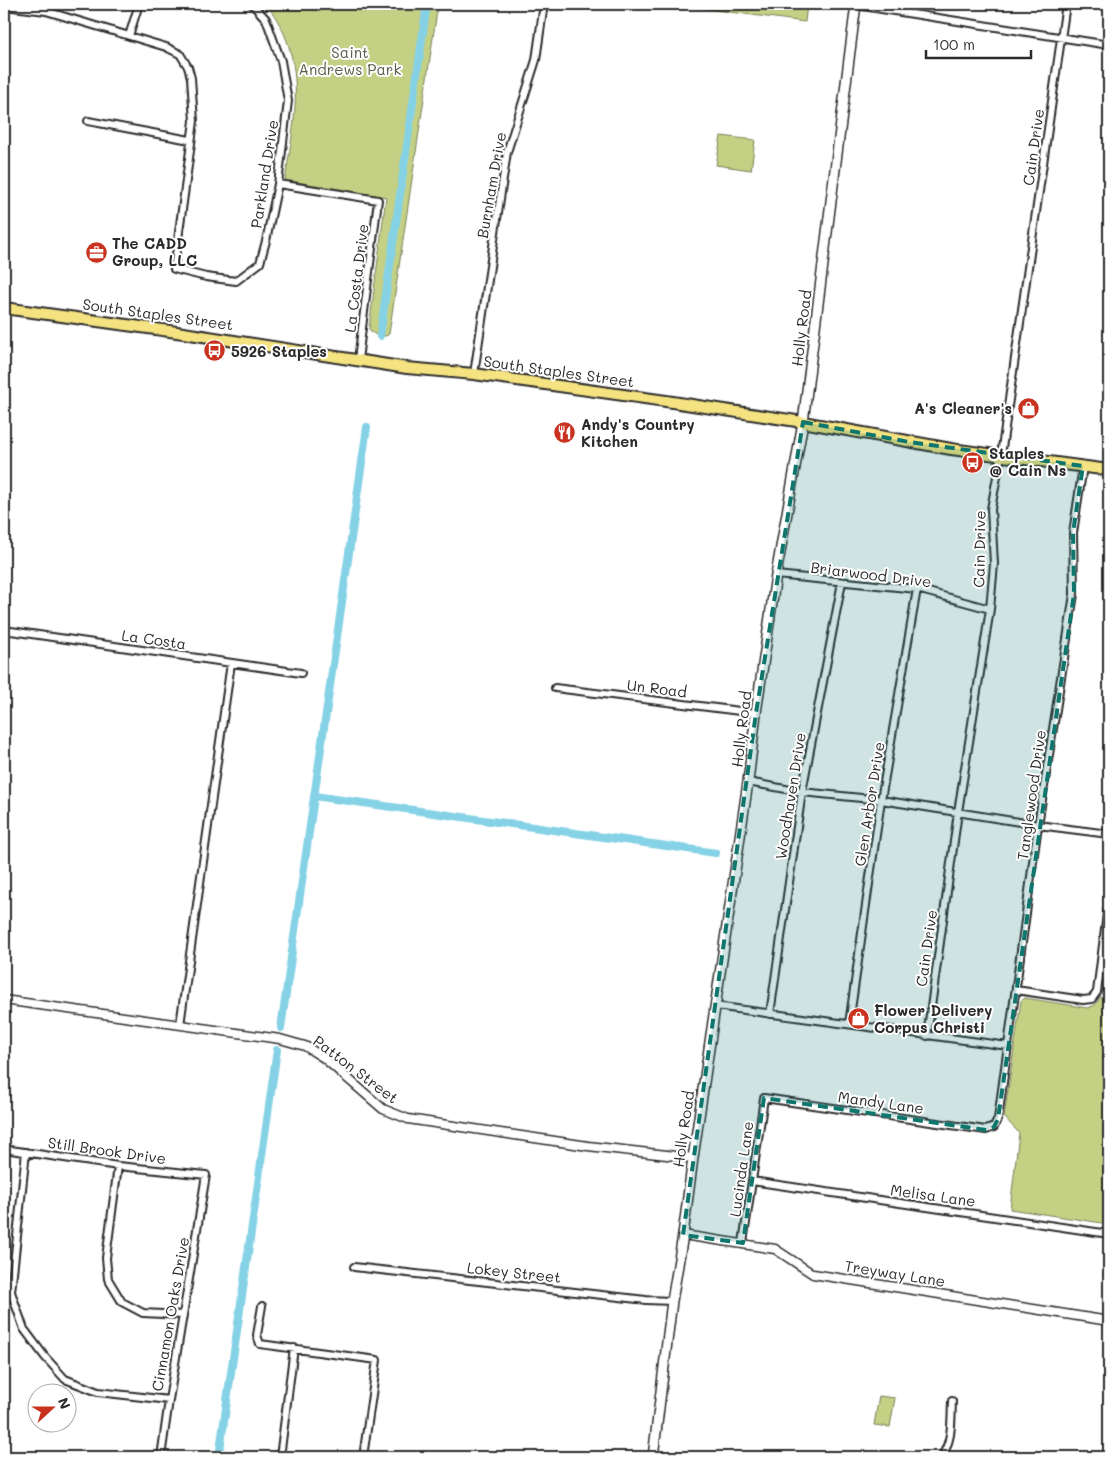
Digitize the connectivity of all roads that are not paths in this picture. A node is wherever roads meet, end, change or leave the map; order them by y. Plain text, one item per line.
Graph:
1 (48, 4) edge
2 (139, 4) edge
3 (252, 4) edge
4 (544, 4) edge
5 (856, 4) edge
6 (1066, 4) edge
7 (4, 6) edge
8 (46, 11) junction
9 (129, 36) junction
10 (1061, 38) junction
11 (1109, 45) edge
12 (88, 121) dead end
13 (190, 140) junction
14 (278, 184) junction
15 (4, 308) edge
16 (358, 360) junction
17 (474, 374) junction
18 (803, 422) junction
19 (1001, 455) junction
20 (1083, 466) junction
21 (1109, 470) edge
22 (776, 575) junction
23 (842, 582) junction
24 (917, 589) junction
25 (990, 609) junction
26 (4, 630) edge
27 (231, 663) junction
28 (301, 673) dead end
29 (555, 688) dead end
30 (756, 713) junction
31 (748, 782) junction
32 (802, 792) junction
33 (881, 800) junction
34 (958, 812) junction
35 (1038, 825) junction
36 (1109, 834) edge
37 (1109, 898) edge
38 (1016, 990) junction
39 (4, 1000) edge
40 (715, 1006) junction
41 (770, 1014) junction
42 (849, 1024) junction
43 (180, 1025) junction
44 (927, 1036) junction
45 (1008, 1046) junction
46 (764, 1098) joint
47 (994, 1127) joint
48 (4, 1148) edge
49 (26, 1152) junction
50 (693, 1158) junction
51 (118, 1166) junction
52 (206, 1175) joint
53 (752, 1181) junction
54 (1109, 1234) edge
55 (683, 1235) junction
56 (743, 1243) junction
57 (354, 1267) dead end
58 (672, 1301) junction
59 (262, 1306) dead end
60 (183, 1315) junction
61 (1109, 1321) edge
62 (294, 1348) junction
63 (168, 1400) junction
64 (952, 1401) dead end
65 (161, 1457) edge
66 (280, 1457) edge
67 (363, 1457) edge
68 (653, 1457) edge
69 (941, 1457) edge

1 - 8 street
2 - 9 street
3 - 14 street, Parkland Drive
4 - 17 street, Burnham Drive
5 - 10 street
5 - 18 main road, Holly Road
6 - 10 street, Cain Drive
7 - 8 street
8 - 9 street
9 - 13 street
10 - 11 street
10 - 19 street, Cain Drive
12 - 13 street
13 - 14 street, Parkland Drive
14 - 16 street, La Costa Drive
15 - 16 main road, South Staples Street
16 - 17 main road, South Staples Street
17 - 18 main road, South Staples Street
18 - 19 main road, South Staples Street
18 - 22 main road, Holly Road
19 - 20 main road, South Staples Street
19 - 25 street, Cain Drive
20 - 21 main road, South Staples Street
20 - 35 street, Tanglewood Drive
22 - 23 street, Briarwood Drive
22 - 30 main road, Holly Road
23 - 24 street, Briarwood Drive
23 - 32 street, Woodhaven Drive
24 - 25 street, Briarwood Drive
24 - 33 street, Glen Arbor Drive
25 - 34 street, Cain Drive
26 - 27 street, La Costa
27 - 28 street, La Costa
27 - 43 street
29 - 30 street, Un Road
30 - 31 main road, Holly Road
31 - 32 street
31 - 40 main road, Holly Road
32 - 33 street
32 - 41 street, Woodhaven Drive
33 - 34 street
33 - 42 street, Glen Arbor Drive
34 - 35 street
34 - 44 street, Cain Drive
35 - 36 street
35 - 38 street, Tanglewood Drive
37 - 38 street
38 - 45 street, Tanglewood Drive
39 - 43 street, Patton Street
40 - 41 street
40 - 50 main road, Holly Road
41 - 42 street
42 - 44 street
43 - 50 street, Patton Street
44 - 45 street
45 - 47 street, Tanglewood Drive
46 - 47 street, Mandy Lane
46 - 53 street, Lucinda Lane
48 - 49 street, Still Brook Drive
49 - 51 street, Still Brook Drive
49 - 63 street
50 - 55 main road, Holly Road
51 - 52 street, Still Brook Drive
51 - 60 street
52 - 60 street, Cinnamon Oaks Drive
53 - 54 street, Melisa Lane
53 - 56 street, Lucinda Lane
55 - 56 street, Treyway Lane
55 - 58 main road, Holly Road
56 - 61 street, Treyway Lane
57 - 58 street, Lokey Street
58 - 68 main road, Holly Road
59 - 62 street
60 - 63 street, Cinnamon Oaks Drive
62 - 66 street
62 - 67 street
63 - 65 street, Cinnamon Oaks Drive
64 - 69 street

